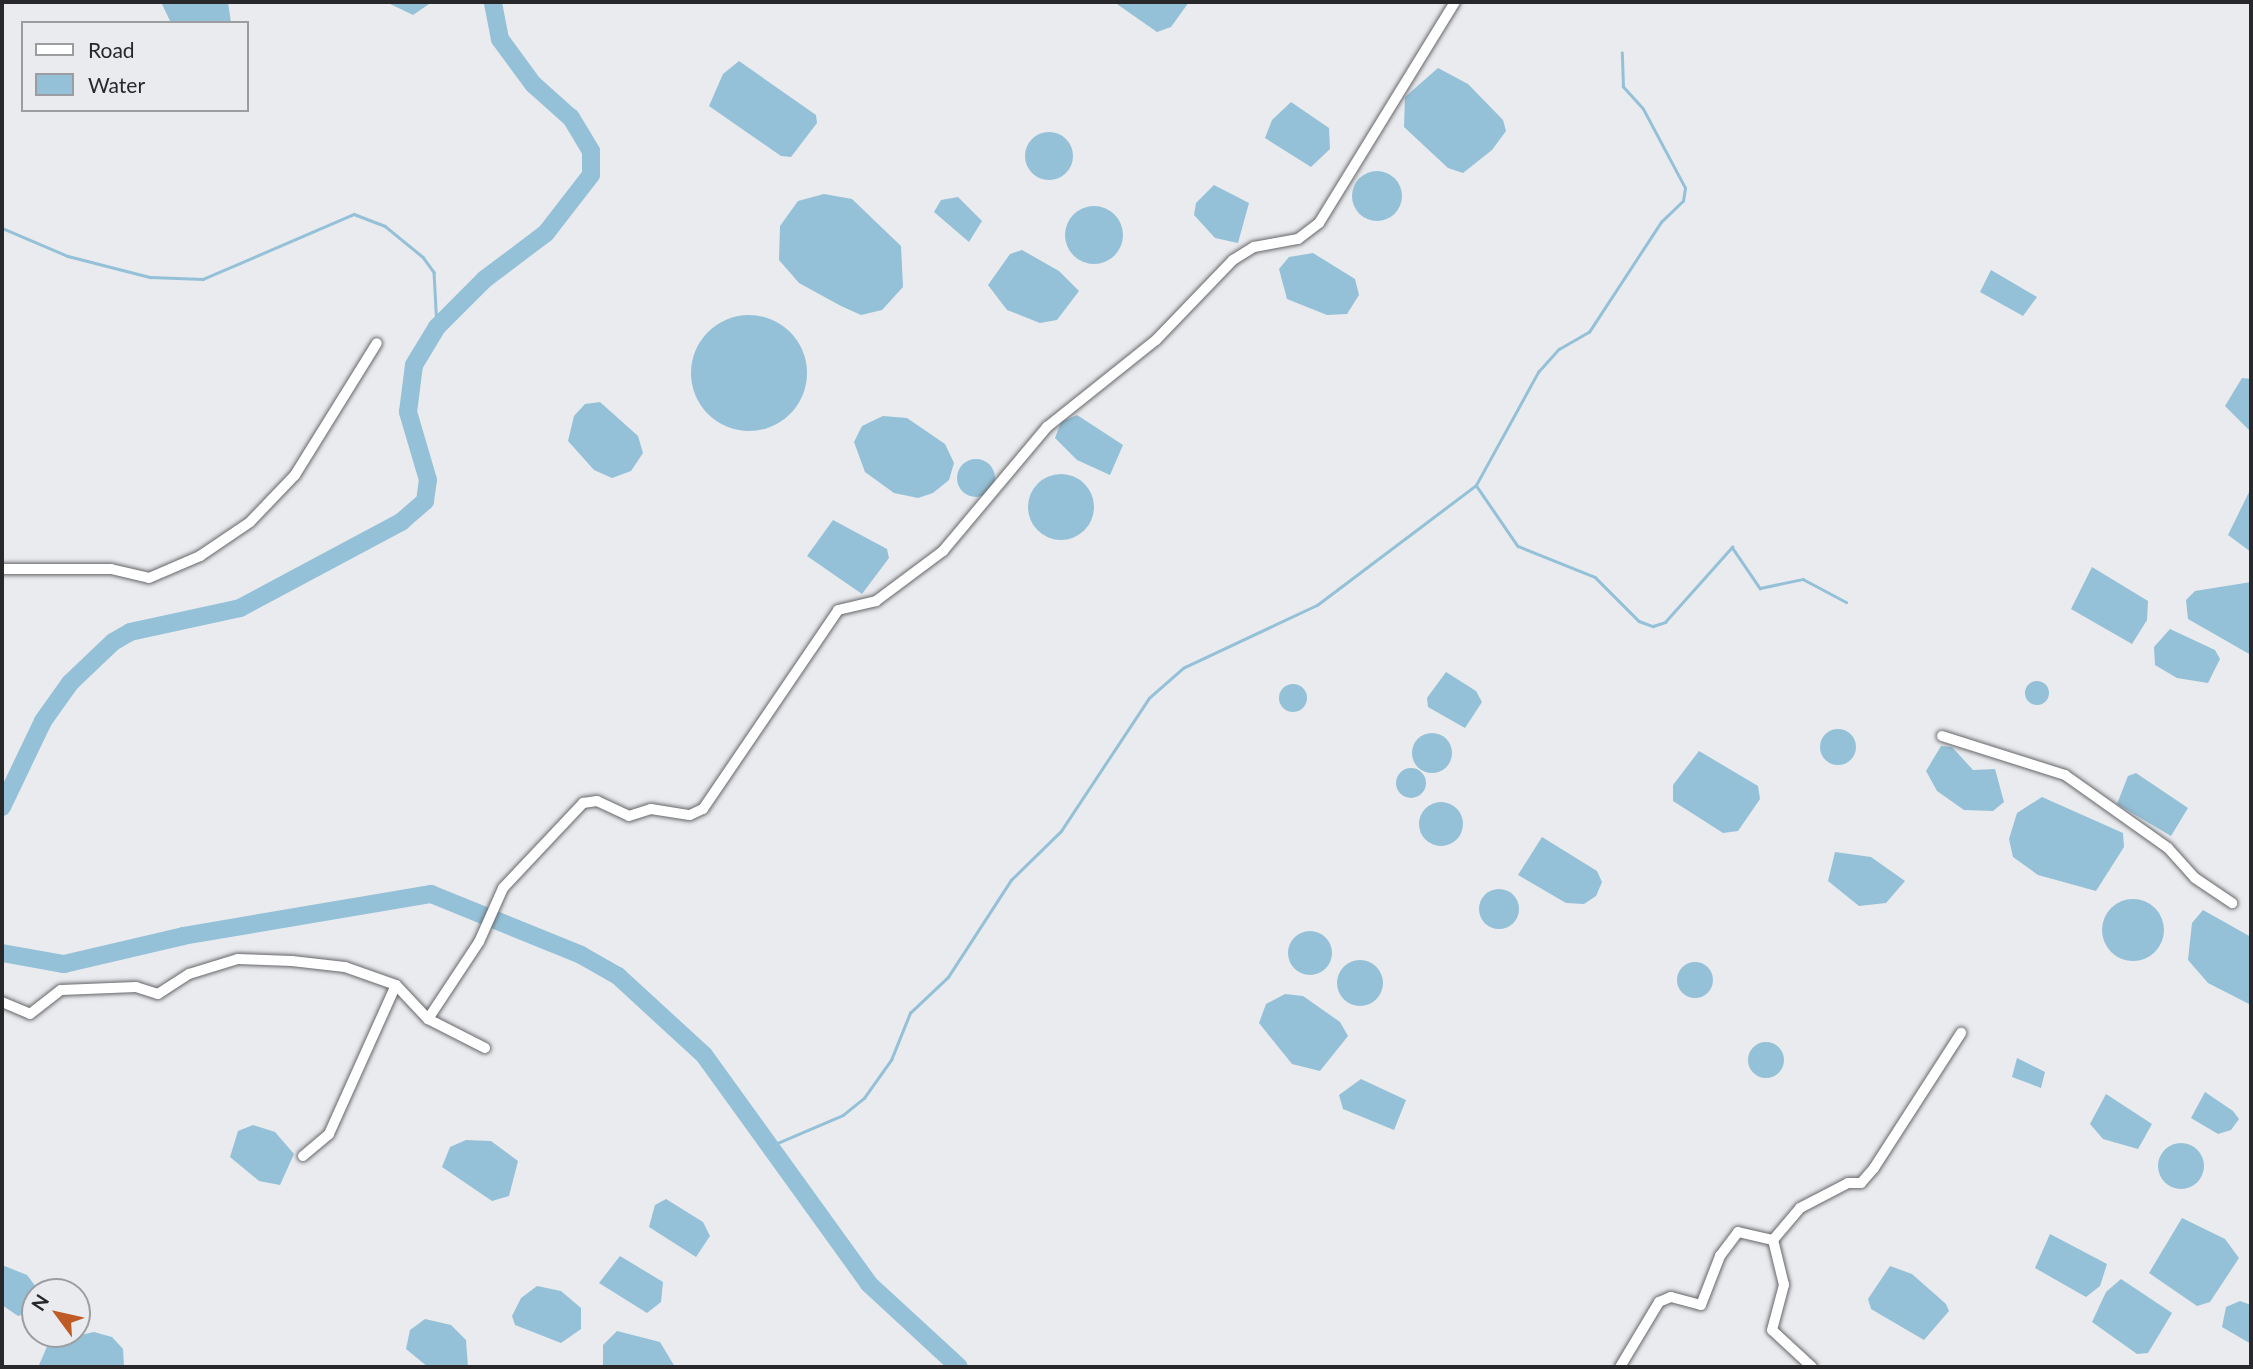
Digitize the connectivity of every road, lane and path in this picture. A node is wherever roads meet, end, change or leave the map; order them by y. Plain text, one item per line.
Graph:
1 (1455, 2) edge
2 (377, 343) dead end
3 (2, 569) edge
4 (1942, 736) dead end
5 (2232, 903) dead end
6 (396, 985) junction
7 (2, 1002) edge
8 (428, 1019) junction
9 (1961, 1033) dead end
10 (485, 1048) dead end
11 (303, 1156) dead end
12 (1773, 1240) junction
13 (1620, 1367) edge
14 (1812, 1367) edge

1 - 8 street
2 - 3 street
4 - 5 street
6 - 7 street
6 - 8 street
6 - 11 street
8 - 10 street
9 - 12 street
12 - 13 street
12 - 14 street

